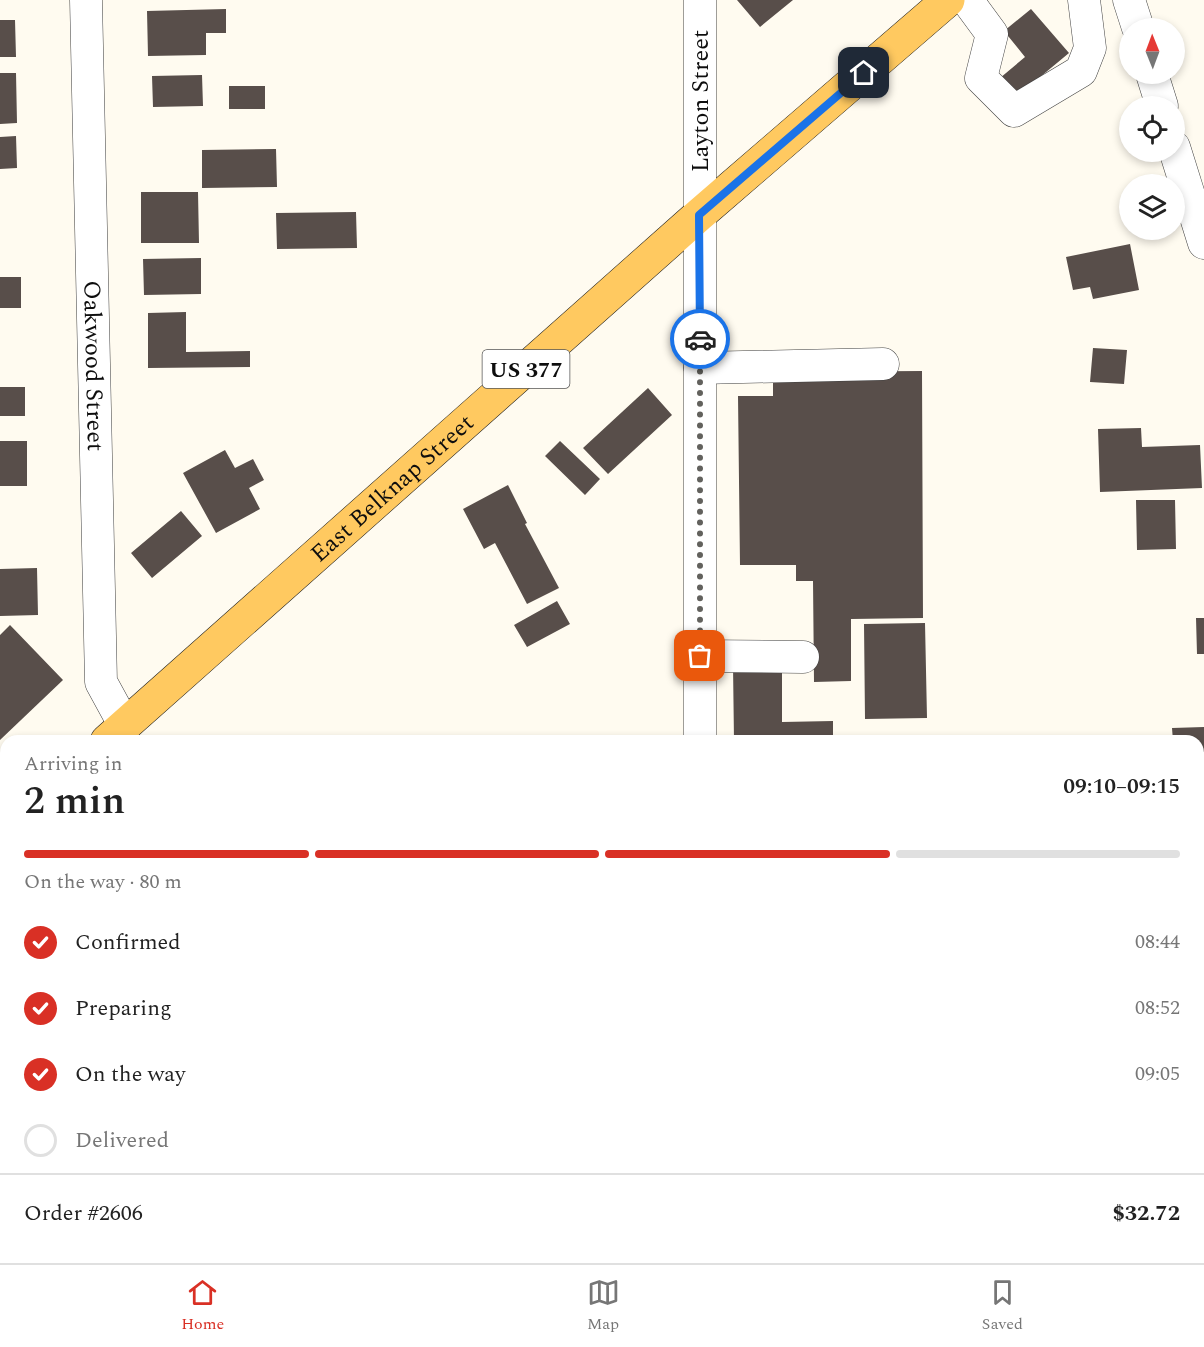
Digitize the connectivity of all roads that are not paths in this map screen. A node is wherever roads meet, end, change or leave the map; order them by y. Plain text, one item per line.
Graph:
1 (86, 0) edge
2 (700, 0) edge
3 (948, 0) edge
4 (967, 0) edge
5 (1084, 0) edge
6 (1129, 0) edge
7 (1135, 18) edge
8 (1179, 162) edge
9 (699, 215) junction
10 (1204, 243) edge
11 (883, 364) dead end
12 (700, 368) junction
13 (700, 656) junction
14 (804, 657) dead end
15 (116, 733) edge
16 (700, 735) edge

1 - 15 street, Oakwood Street
2 - 9 street, Layton Street
3 - 9 main road, East Belknap Street / US 377
4 - 5 street
6 - 7 street
8 - 10 street
9 - 12 street, Layton Street
9 - 15 main road, East Belknap Street / US 377
11 - 12 street
12 - 13 street, Layton Street
13 - 14 street
13 - 16 street, Layton Street

